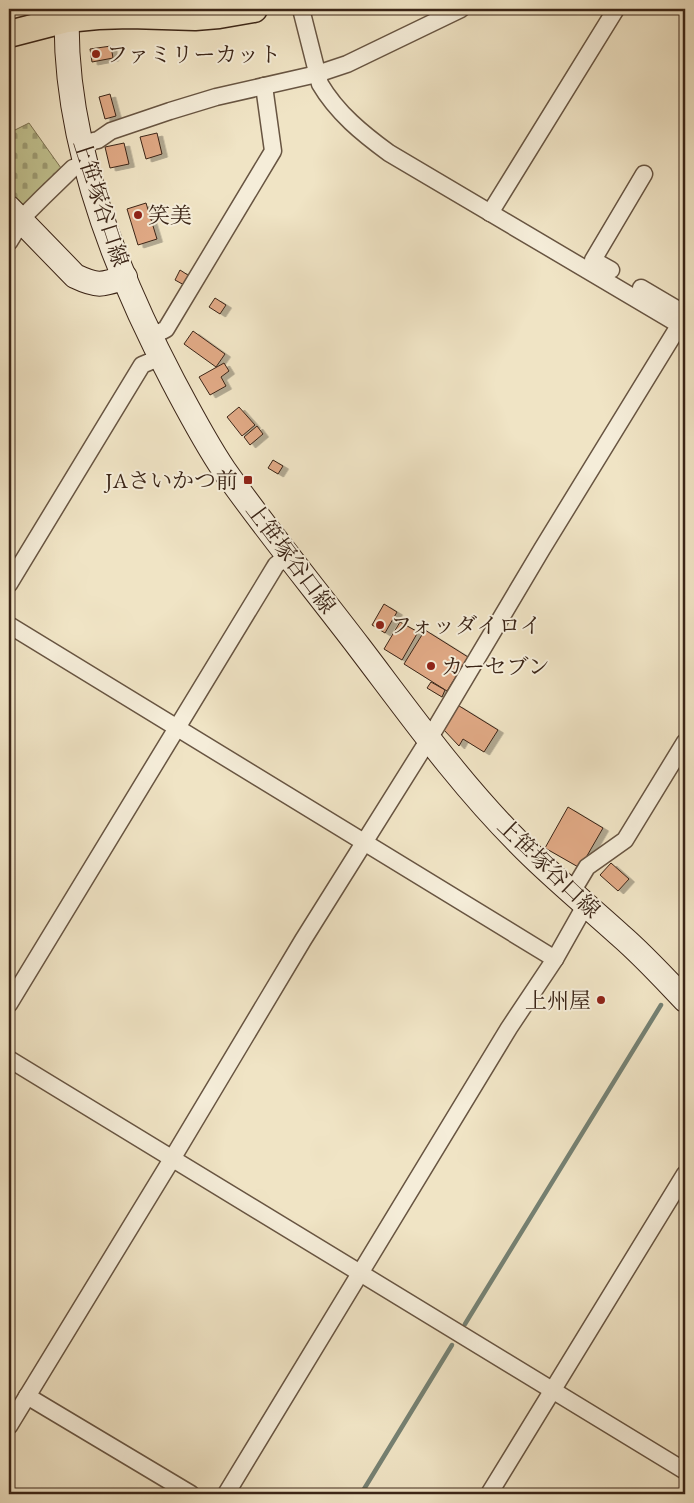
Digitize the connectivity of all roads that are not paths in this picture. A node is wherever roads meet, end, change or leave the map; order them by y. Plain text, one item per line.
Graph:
1 (254, 9) edge
2 (301, 9) edge
3 (616, 9) edge
4 (454, 10) edge
5 (67, 14) edge
6 (10, 34) edge
7 (317, 74) junction
8 (264, 86) junction
9 (83, 154) junction
10 (644, 174) dead end
11 (490, 213) junction
12 (15, 215) edge
13 (9, 242) edge
14 (125, 277) junction
15 (612, 277) junction
16 (684, 321) edge
17 (156, 347) junction
18 (288, 556) junction
19 (9, 584) edge
20 (9, 625) edge
21 (177, 727) junction
22 (429, 739) junction
23 (685, 742) edge
24 (364, 843) junction
25 (579, 898) junction
26 (555, 959) junction
27 (685, 1000) edge
28 (9, 1004) edge
29 (9, 1059) edge
30 (172, 1159) junction
31 (685, 1174) edge
32 (360, 1274) junction
33 (552, 1391) junction
34 (27, 1396) junction
35 (9, 1426) edge
36 (685, 1471) edge
37 (228, 1493) edge
38 (191, 1494) edge
39 (488, 1494) edge

1 - 5 main road
2 - 7 street
3 - 11 street
4 - 7 street
5 - 6 main road
5 - 9 main road, 上笹塚谷口線
7 - 8 street
7 - 11 street
8 - 9 street
8 - 17 street
9 - 12 street
9 - 14 main road, 上笹塚谷口線
10 - 15 street
11 - 15 street
12 - 13 street
12 - 14 main road
14 - 17 main road, 上笹塚谷口線
15 - 16 street
16 - 22 street
17 - 18 main road, 上笹塚谷口線
17 - 19 street
18 - 21 street
18 - 22 main road, 上笹塚谷口線
20 - 21 street
21 - 24 street
21 - 28 street
22 - 24 street
22 - 25 main road, 上笹塚谷口線
23 - 25 street
24 - 26 street
24 - 30 street
25 - 26 street
25 - 27 main road, 上笹塚谷口線
26 - 32 street
29 - 30 street
30 - 32 street
30 - 34 street
31 - 33 street
32 - 33 street
32 - 37 street
33 - 36 street
33 - 39 street
34 - 35 street
34 - 38 street

